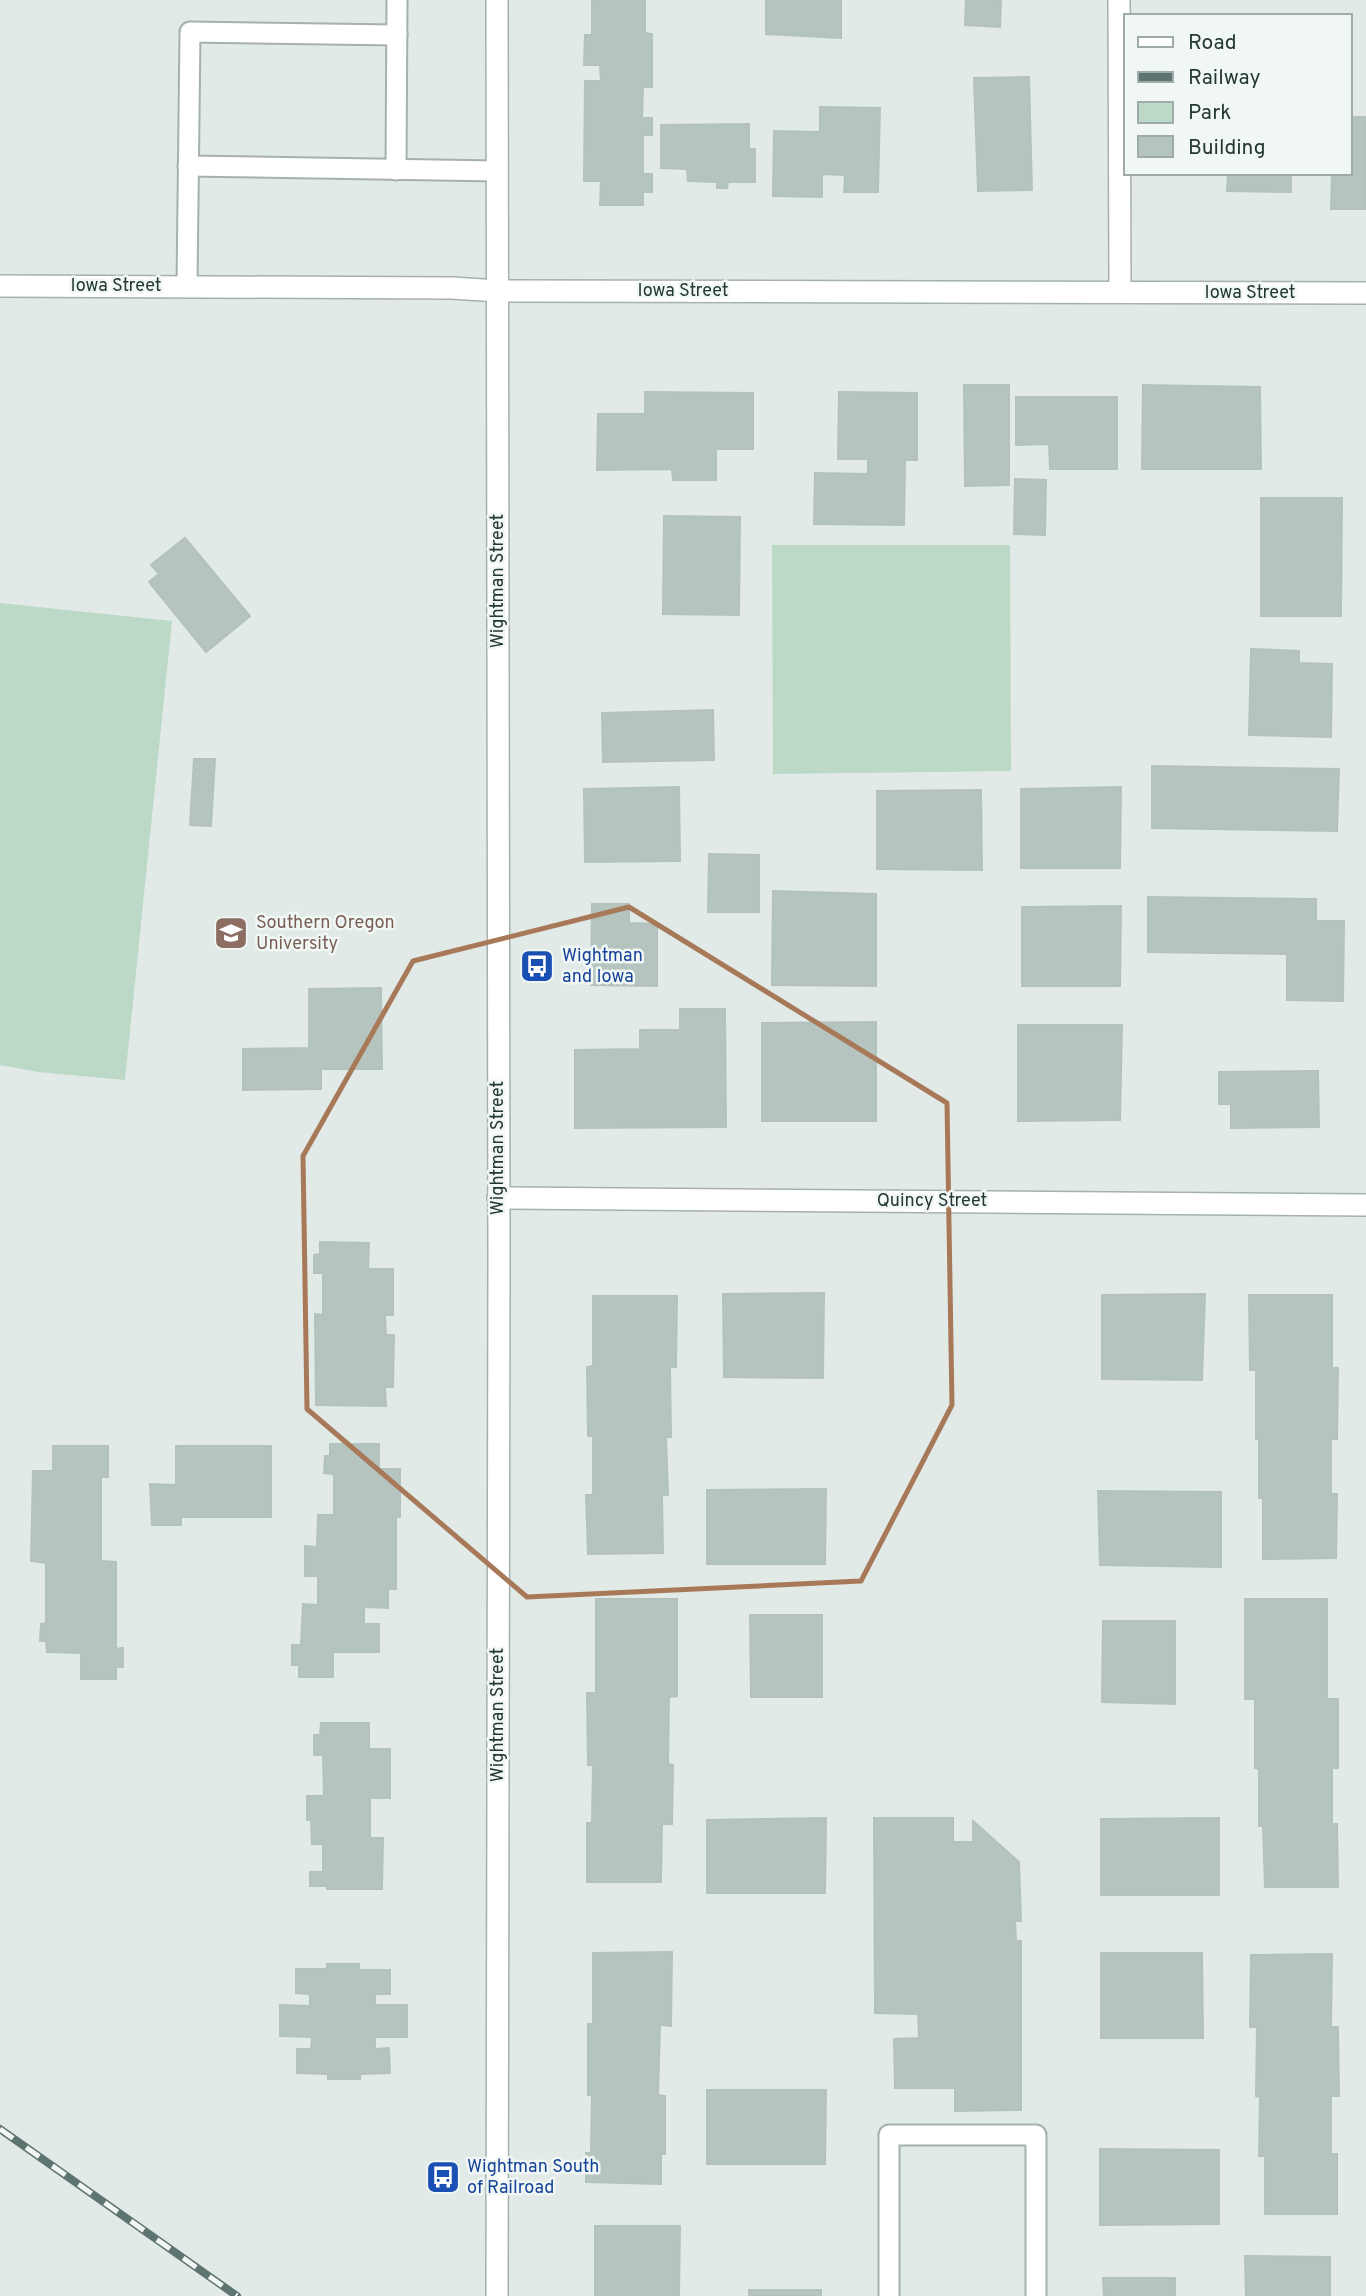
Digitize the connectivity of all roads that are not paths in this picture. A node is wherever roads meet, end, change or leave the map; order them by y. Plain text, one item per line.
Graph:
1 (397, 0) edge
2 (497, 0) edge
3 (1119, 0) edge
4 (397, 35) junction
5 (188, 166) junction
6 (396, 170) junction
7 (497, 171) junction
8 (0, 286) edge
9 (187, 286) junction
10 (498, 291) junction
11 (1120, 292) junction
12 (1366, 293) edge
13 (498, 1198) junction
14 (1366, 1205) edge
15 (497, 2296) edge
16 (889, 2296) edge
17 (1036, 2296) edge

1 - 4 lane
2 - 7 street, Wightman Street
3 - 11 street
4 - 5 lane
4 - 6 lane
5 - 6 lane
5 - 9 lane
6 - 7 lane
7 - 10 street, Wightman Street
8 - 9 street, Iowa Street
9 - 10 street, Iowa Street
10 - 11 street, Iowa Street
10 - 13 street, Wightman Street
11 - 12 street, Iowa Street
13 - 14 street, Quincy Street
13 - 15 street, Wightman Street
16 - 17 lane

